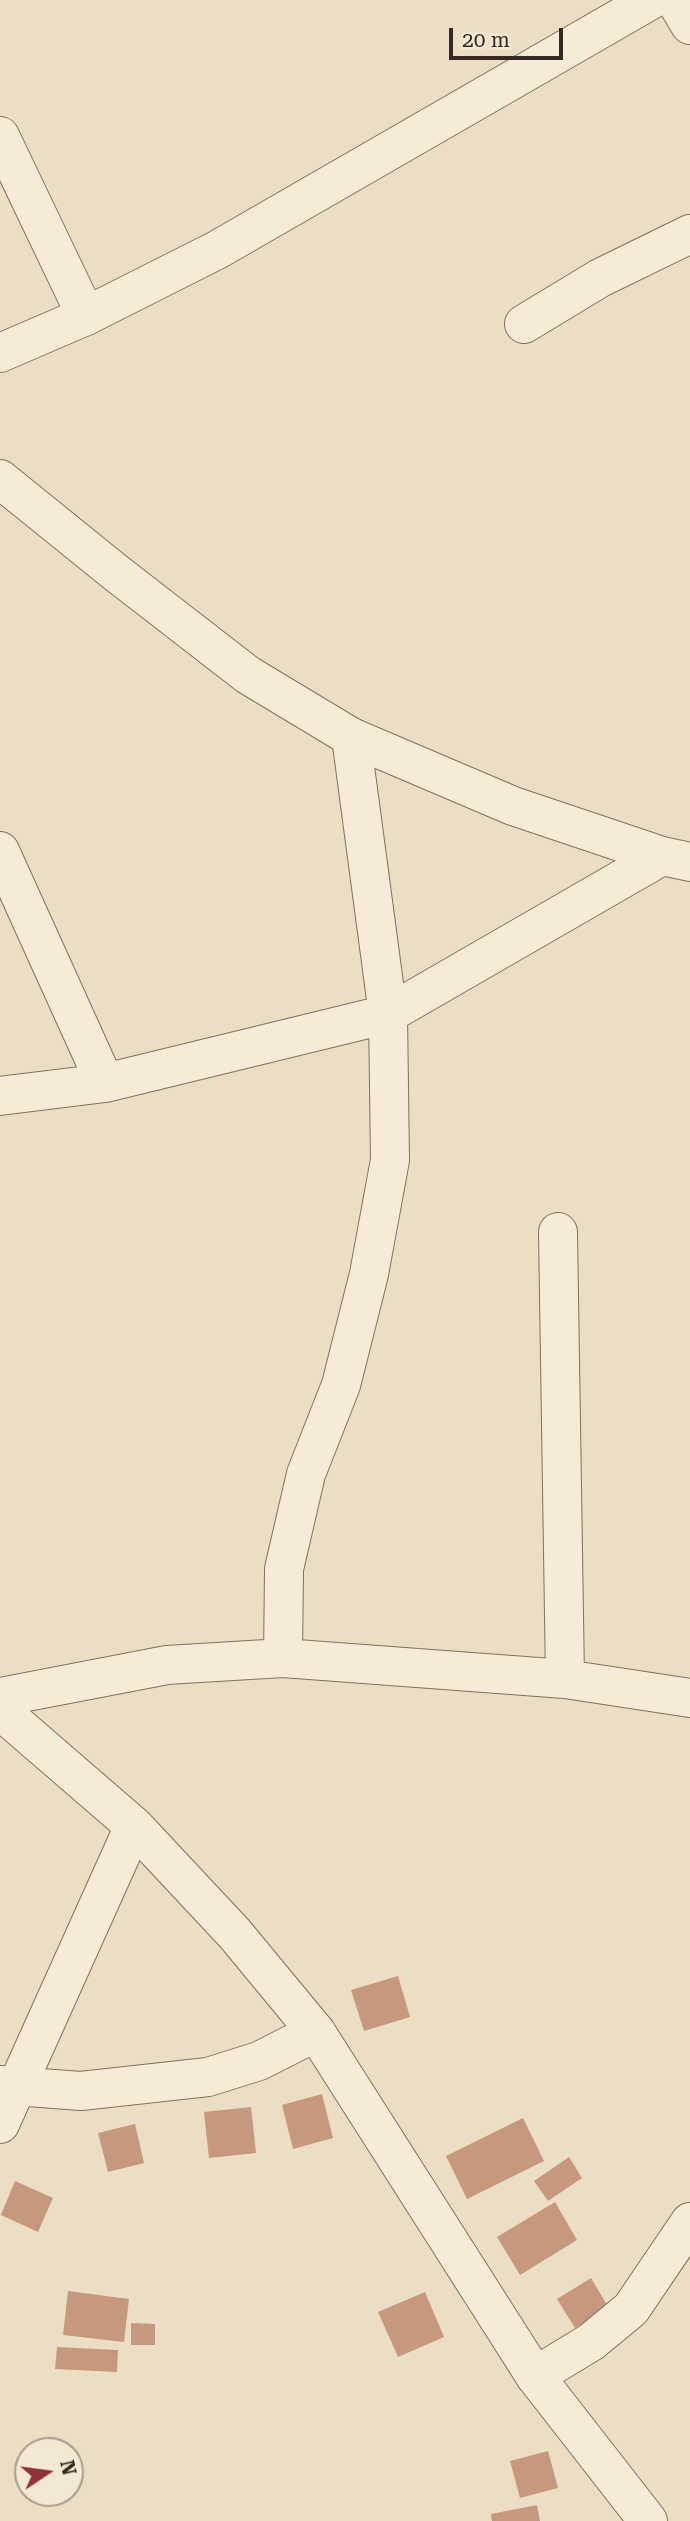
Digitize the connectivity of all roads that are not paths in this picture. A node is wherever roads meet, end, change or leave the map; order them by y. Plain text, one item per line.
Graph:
1 (651, 0) edge
2 (675, 0) edge
3 (690, 25) edge
4 (0, 136) edge
5 (690, 234) edge
6 (86, 316) junction
7 (524, 324) dead end
8 (0, 353) edge
9 (0, 479) edge
10 (351, 737) junction
11 (0, 851) edge
12 (676, 859) edge
13 (388, 1014) junction
14 (106, 1083) junction
15 (0, 1096) edge
16 (558, 1232) dead end
17 (283, 1658) junction
18 (565, 1679) junction
19 (0, 1697) edge
20 (690, 1698) edge
21 (0, 1710) edge
22 (134, 1826) junction
23 (316, 2032) junction
24 (9, 2086) edge
25 (0, 2124) edge
26 (690, 2222) edge
27 (535, 2376) junction
28 (648, 2521) edge

1 - 6 street
2 - 3 street
4 - 6 street
5 - 7 street
6 - 8 street
9 - 10 street
10 - 12 street
10 - 13 street
11 - 14 street
12 - 13 street
13 - 14 street
13 - 17 street
14 - 15 street
16 - 18 street
17 - 18 street
17 - 19 street
18 - 20 street
21 - 22 street
22 - 23 street
22 - 24 street
23 - 24 street
23 - 27 street
24 - 25 street
26 - 27 street
27 - 28 street

